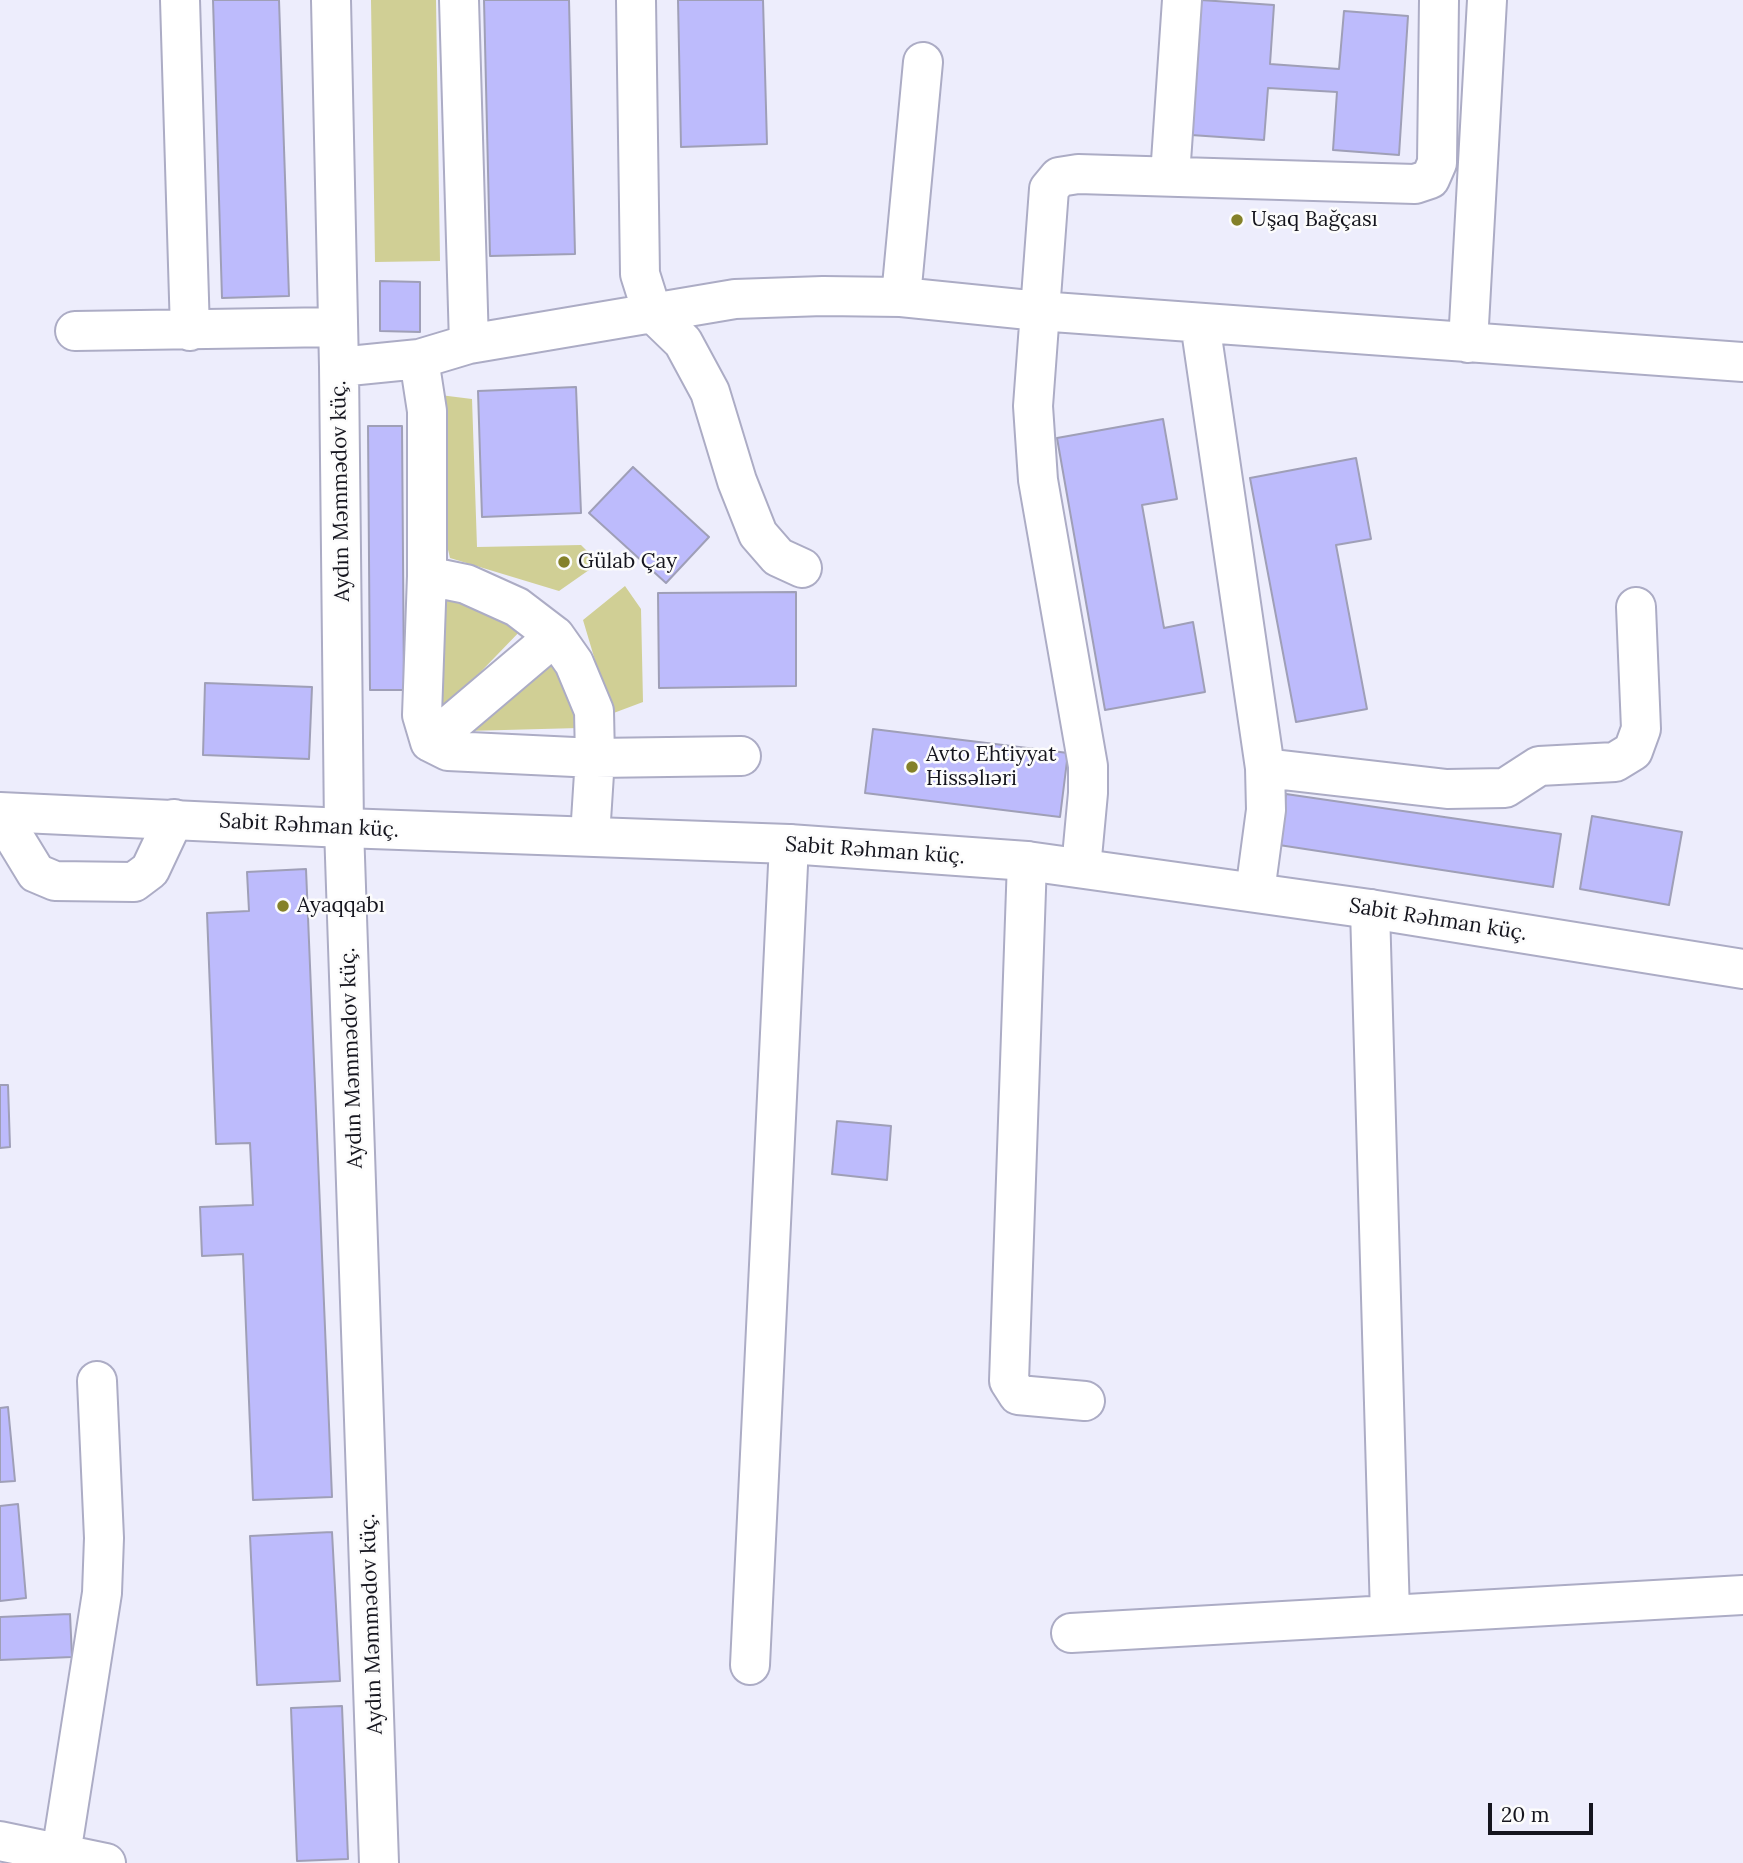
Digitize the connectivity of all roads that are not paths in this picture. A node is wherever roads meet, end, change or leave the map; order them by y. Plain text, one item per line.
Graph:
1 (180, 0) edge
2 (331, 0) edge
3 (459, 0) edge
4 (636, 0) edge
5 (1182, 0) edge
6 (1439, 0) edge
7 (1487, 0) edge
8 (923, 62) dead end
9 (1170, 176) junction
10 (901, 297) junction
11 (1039, 311) junction
12 (652, 312) junction
13 (1200, 323) junction
14 (337, 327) junction
15 (75, 331) dead end
16 (190, 331) junction
17 (1468, 343) junction
18 (468, 344) junction
19 (419, 359) junction
20 (1743, 362) edge
21 (339, 366) junction
22 (802, 568) dead end
23 (427, 576) junction
24 (1636, 607) dead end
25 (555, 636) junction
26 (429, 742) junction
27 (741, 756) dead end
28 (595, 758) junction
29 (1265, 768) junction
30 (0, 813) edge
31 (174, 819) junction
32 (344, 828) junction
33 (590, 836) junction
34 (789, 844) junction
35 (1027, 861) junction
36 (1081, 868) junction
37 (1255, 892) junction
38 (1370, 909) junction
39 (1743, 969) edge
40 (97, 1381) dead end
41 (1085, 1401) dead end
42 (1743, 1595) edge
43 (1390, 1615) junction
44 (1072, 1633) dead end
45 (750, 1665) dead end
46 (0, 1841) edge
47 (61, 1854) junction
48 (106, 1863) edge
49 (379, 1863) edge

1 - 16 street
2 - 14 street, Aydın Məmmədov küç.
3 - 18 street
4 - 12 street
5 - 9 street
6 - 9 street
7 - 17 street
8 - 10 street
9 - 11 street
10 - 11 street
10 - 12 street
11 - 13 street
11 - 36 street
12 - 18 street
12 - 22 street
13 - 17 street
13 - 29 street
14 - 16 street
14 - 21 street, Aydın Məmmədov küç.
15 - 16 street
17 - 20 street
18 - 19 street
19 - 21 street
19 - 23 street
21 - 32 street, Aydın Məmmədov küç.
23 - 25 street
23 - 26 street
24 - 29 street
25 - 26 street
25 - 28 street
26 - 28 street
27 - 28 street
28 - 33 street
29 - 37 street
30 - 31 street, Sabit Rəhman küç.
30 - 31 street
31 - 32 street, Sabit Rəhman küç.
32 - 33 street, Sabit Rəhman küç.
32 - 49 street, Aydın Məmmədov küç.
33 - 34 street, Sabit Rəhman küç.
34 - 35 street, Sabit Rəhman küç.
34 - 45 street
35 - 36 street, Sabit Rəhman küç.
35 - 41 street
36 - 37 street, Sabit Rəhman küç.
37 - 38 street, Sabit Rəhman küç.
38 - 39 street, Sabit Rəhman küç.
38 - 43 street
40 - 47 street
42 - 43 street
43 - 44 street
46 - 47 street
47 - 48 street

